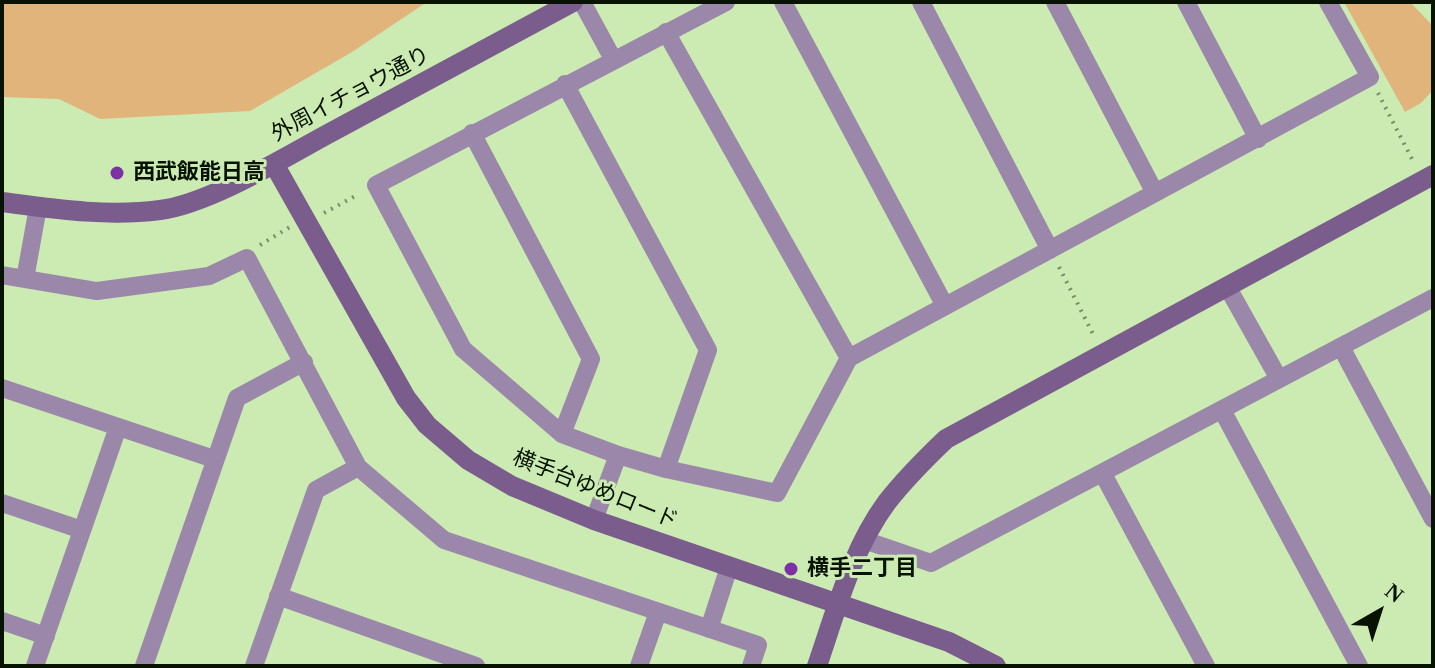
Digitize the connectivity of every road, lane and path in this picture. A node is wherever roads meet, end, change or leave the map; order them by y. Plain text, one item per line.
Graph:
1 (573, 2) edge
2 (582, 2) edge
3 (726, 2) edge
4 (783, 2) edge
5 (921, 2) edge
6 (1055, 2) edge
7 (1186, 2) edge
8 (1328, 2) edge
9 (666, 32) junction
10 (613, 59) junction
11 (565, 84) junction
12 (1389, 115) dead end
13 (472, 133) junction
14 (1258, 139) junction
15 (274, 164) junction
16 (1424, 170) edge
17 (376, 185) junction
18 (1155, 193) junction
19 (2, 202) edge
20 (38, 207) junction
21 (322, 214) dead end
22 (297, 224) dead end
23 (1050, 250) junction
24 (247, 258) junction
25 (1062, 273) dead end
26 (2, 275) edge
27 (25, 279) junction
28 (1228, 288) junction
29 (1433, 298) edge
30 (945, 306) junction
31 (1093, 334) dead end
32 (1341, 347) junction
33 (849, 358) junction
34 (304, 362) junction
35 (1279, 379) junction
36 (2, 388) edge
37 (1222, 410) junction
38 (118, 427) junction
39 (562, 434) junction
40 (618, 455) junction
41 (214, 459) junction
42 (358, 467) junction
43 (666, 469) junction
44 (1103, 474) junction
45 (2, 503) edge
46 (1433, 519) edge
47 (594, 520) junction
48 (82, 530) junction
49 (864, 540) junction
50 (729, 567) junction
51 (278, 596) junction
52 (839, 604) junction
53 (658, 612) junction
54 (2, 621) edge
55 (709, 629) junction
56 (46, 636) junction
57 (35, 666) edge
58 (144, 666) edge
59 (254, 666) edge
60 (476, 666) edge
61 (639, 666) edge
62 (751, 666) edge
63 (817, 666) edge
64 (996, 666) edge
65 (1206, 666) edge
66 (1359, 666) edge

1 - 15 street, 外周イチョウ通り
2 - 10 street
3 - 9 street
4 - 30 street
5 - 23 street
6 - 18 street
7 - 14 street
8 - 14 street
9 - 10 street
9 - 33 street
10 - 11 street
11 - 13 street
11 - 43 street
12 - 16 path
13 - 17 street
13 - 39 street
14 - 18 street
15 - 20 street, 外周イチョウ通り
15 - 47 street, 横手台ゆめロード
16 - 28 street
17 - 21 path
17 - 39 street
18 - 23 street
19 - 20 street, 外周イチョウ通り
20 - 27 street
22 - 24 path
23 - 30 street
24 - 27 street
24 - 34 street
25 - 31 path
26 - 27 street
28 - 35 street
28 - 49 street
29 - 32 street
30 - 33 street
32 - 35 street
32 - 46 street
33 - 43 street
34 - 41 street
34 - 42 street
35 - 37 street
36 - 38 street
37 - 44 street
37 - 66 street
38 - 41 street
38 - 48 street
39 - 40 street
40 - 43 street
40 - 47 street
41 - 58 street
42 - 51 street
42 - 53 street
44 - 49 street
44 - 65 street
45 - 48 street
47 - 50 street, 横手台ゆめロード
48 - 56 street
49 - 52 street
50 - 52 street, 横手台ゆめロード
50 - 55 street
51 - 59 street
51 - 60 street
52 - 63 street
52 - 64 street, 横手台ゆめロード
53 - 55 street
53 - 61 street
54 - 56 street
55 - 62 street
56 - 57 street

